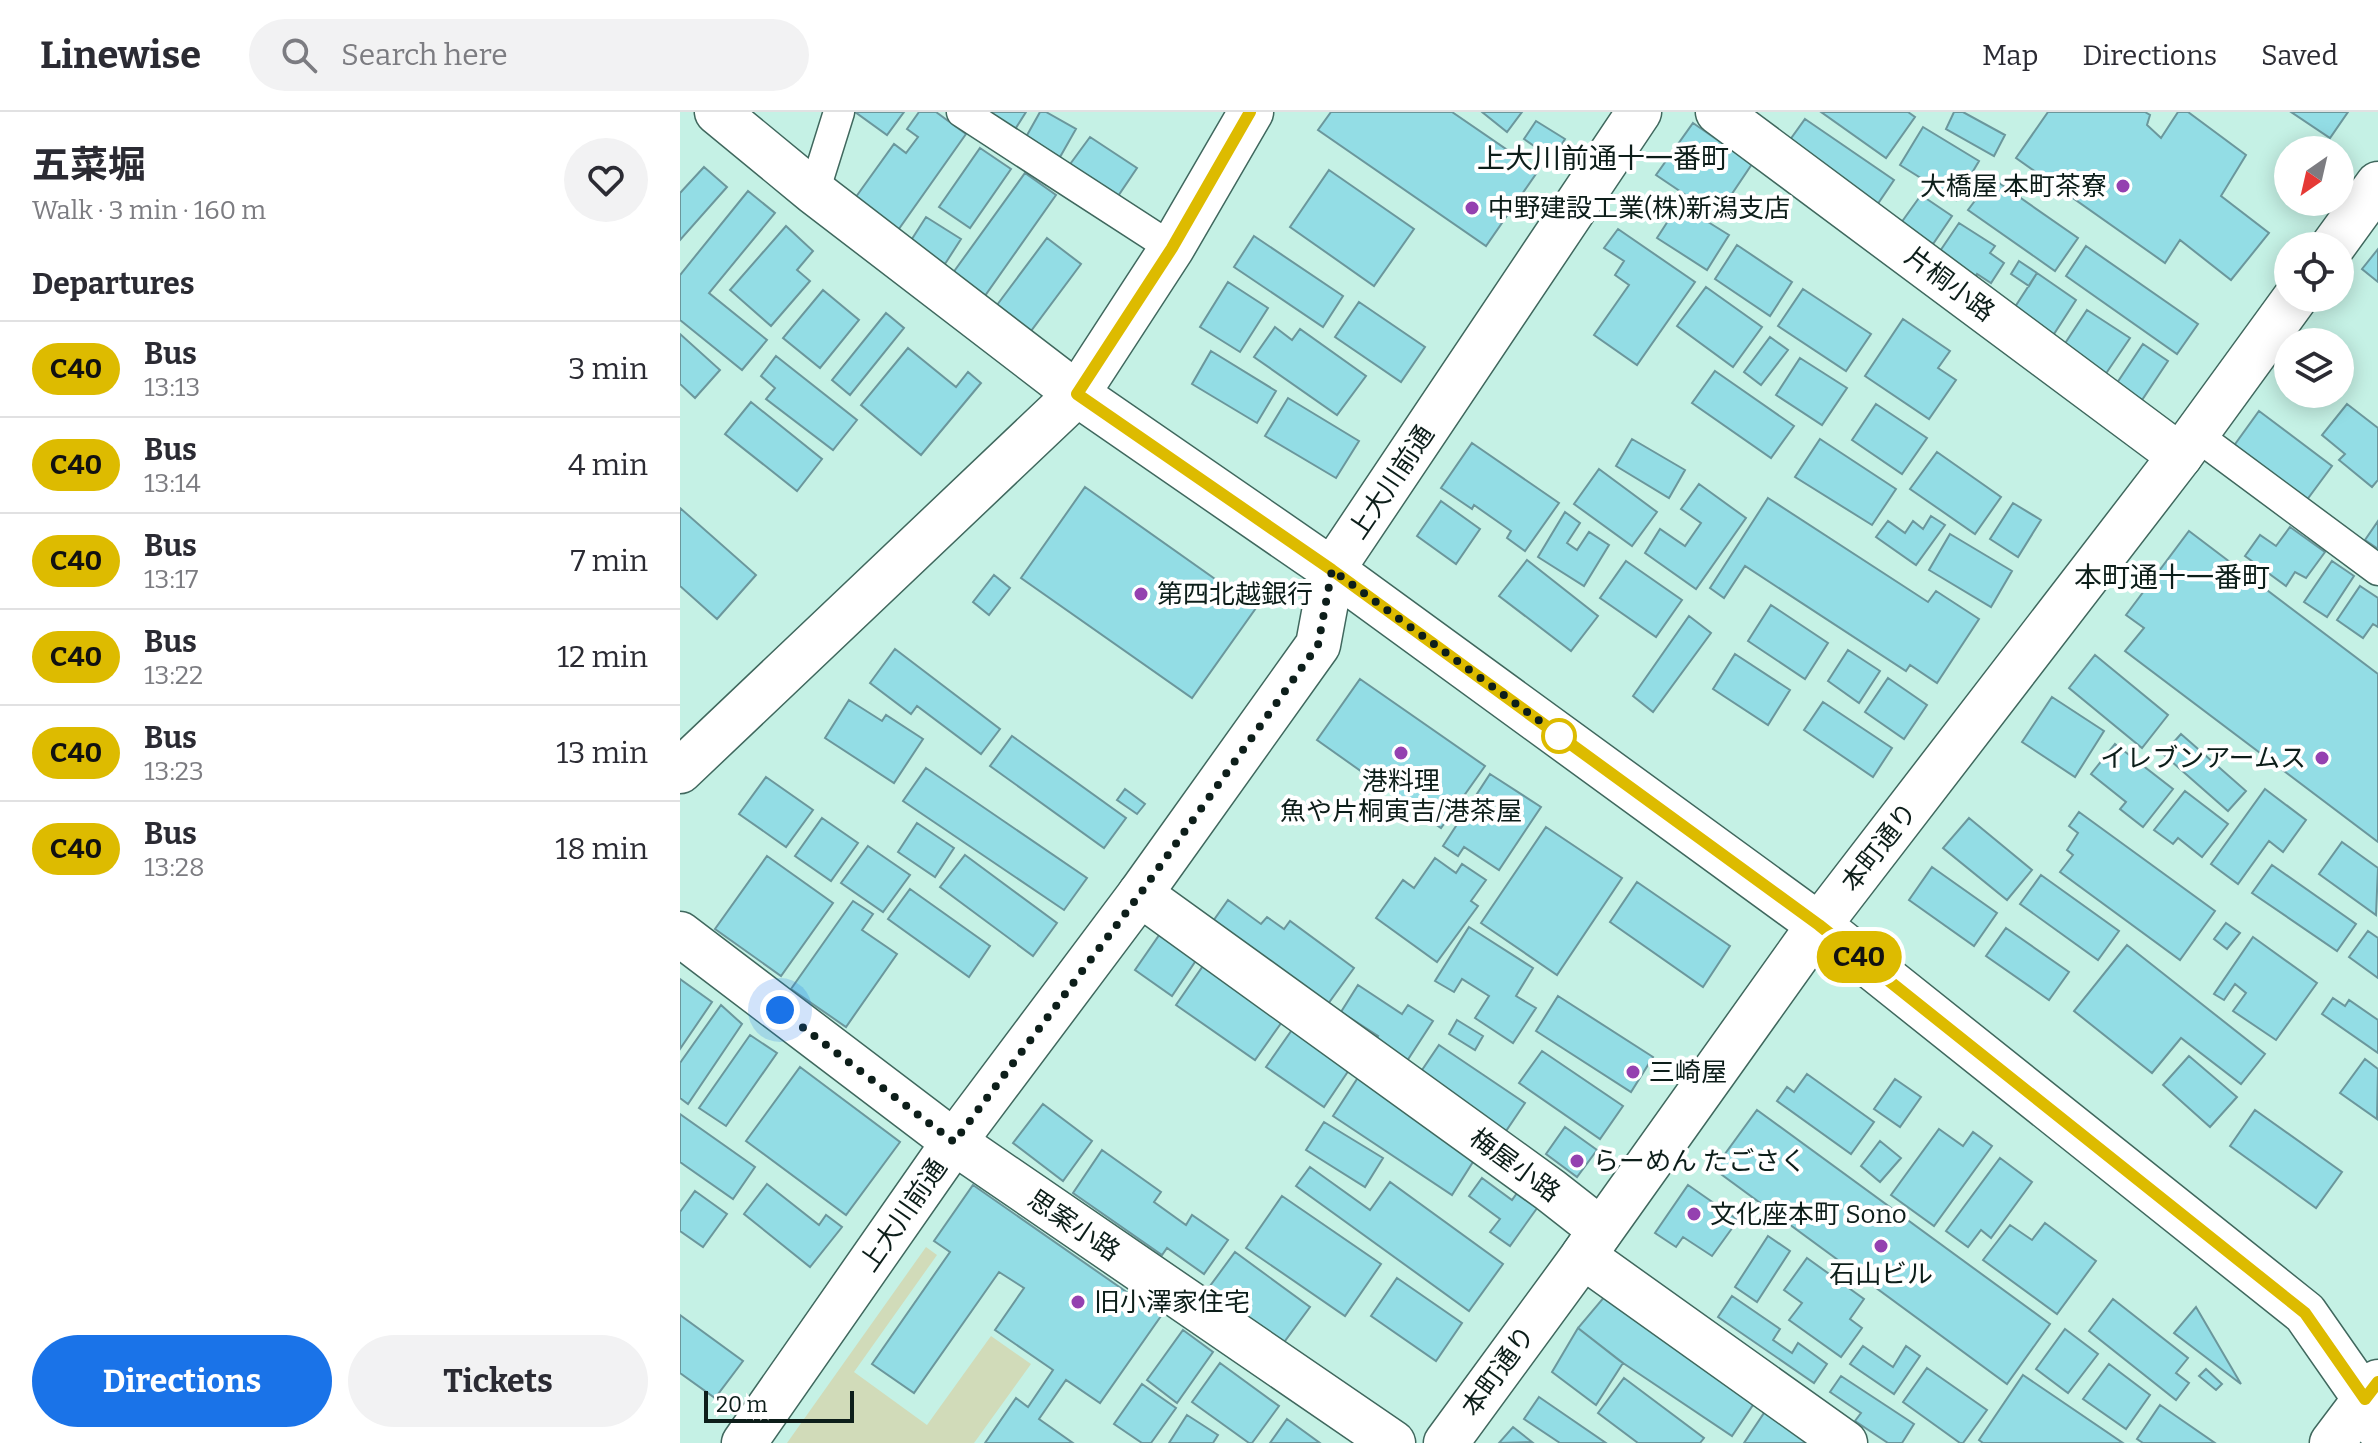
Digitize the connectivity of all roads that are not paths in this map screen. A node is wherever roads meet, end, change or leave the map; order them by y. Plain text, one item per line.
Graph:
1 (717, 112) edge
2 (839, 112) edge
3 (962, 112) edge
4 (1251, 112) edge
5 (1639, 112) edge
6 (1718, 112) edge
7 (2378, 184) edge
8 (814, 192) junction
9 (2343, 232) edge
10 (1172, 248) junction
11 (2285, 312) edge
12 (1077, 394) junction
13 (2188, 446) junction
14 (1332, 570) junction
15 (2378, 570) edge
16 (680, 771) edge
17 (1140, 894) junction
18 (1819, 925) junction
19 (680, 934) edge
20 (954, 1142) junction
21 (1592, 1243) junction
22 (2374, 1403) edge
23 (751, 1441) edge
24 (1393, 1443) edge
25 (1446, 1443) edge
26 (1845, 1443) edge
27 (2332, 1443) edge

1 - 8 street
2 - 8 lane
3 - 10 lane
4 - 10 street
5 - 14 street, 上大川前通
6 - 13 street, 片桐小路
7 - 9 street
8 - 12 street
10 - 12 street
11 - 13 street, 本町通り
12 - 14 street
12 - 16 street
13 - 15 lane, 片桐小路
13 - 18 street, 本町通り
14 - 17 street, 上大川前通
14 - 18 street
17 - 20 street, 上大川前通
17 - 21 street, 梅屋小路
18 - 21 street, 本町通り
18 - 22 street
19 - 20 street, 思案小路
20 - 23 street, 上大川前通
20 - 24 street, 思案小路
21 - 25 street, 本町通り
21 - 26 street, 梅屋小路
22 - 27 street

